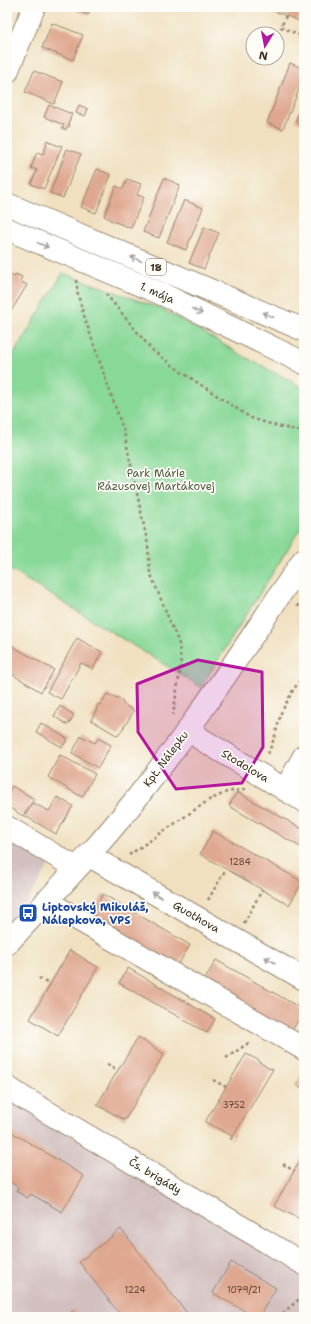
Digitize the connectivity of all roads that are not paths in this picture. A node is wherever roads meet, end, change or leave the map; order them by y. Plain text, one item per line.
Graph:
1 (34, 7) edge
2 (7, 72) edge
3 (7, 204) edge
4 (7, 230) edge
5 (304, 330) edge
6 (304, 363) edge
7 (304, 559) edge
8 (188, 729) junction
9 (304, 756) edge
10 (277, 785) junction
11 (304, 801) edge
12 (7, 827) edge
13 (82, 861) junction
14 (46, 901) junction
15 (7, 944) edge
16 (304, 979) edge
17 (304, 1049) edge
18 (7, 1087) edge
19 (304, 1264) edge

1 - 2 street
5 -> 3 street, 1. mája / 18
4 -> 6 street, 1. mája / 18
7 - 8 street, Kpt. Nálepku
8 - 10 street, Stodolova
8 - 13 street, Kpt. Nálepku
9 - 10 street
10 - 11 street, Stodolova
12 - 13 street, Guothova
13 - 14 street, Kpt. Nálepku
16 -> 13 street, Guothova
14 - 15 street, Kpt. Nálepku
14 - 17 street
18 - 19 street, Čs. brigády

